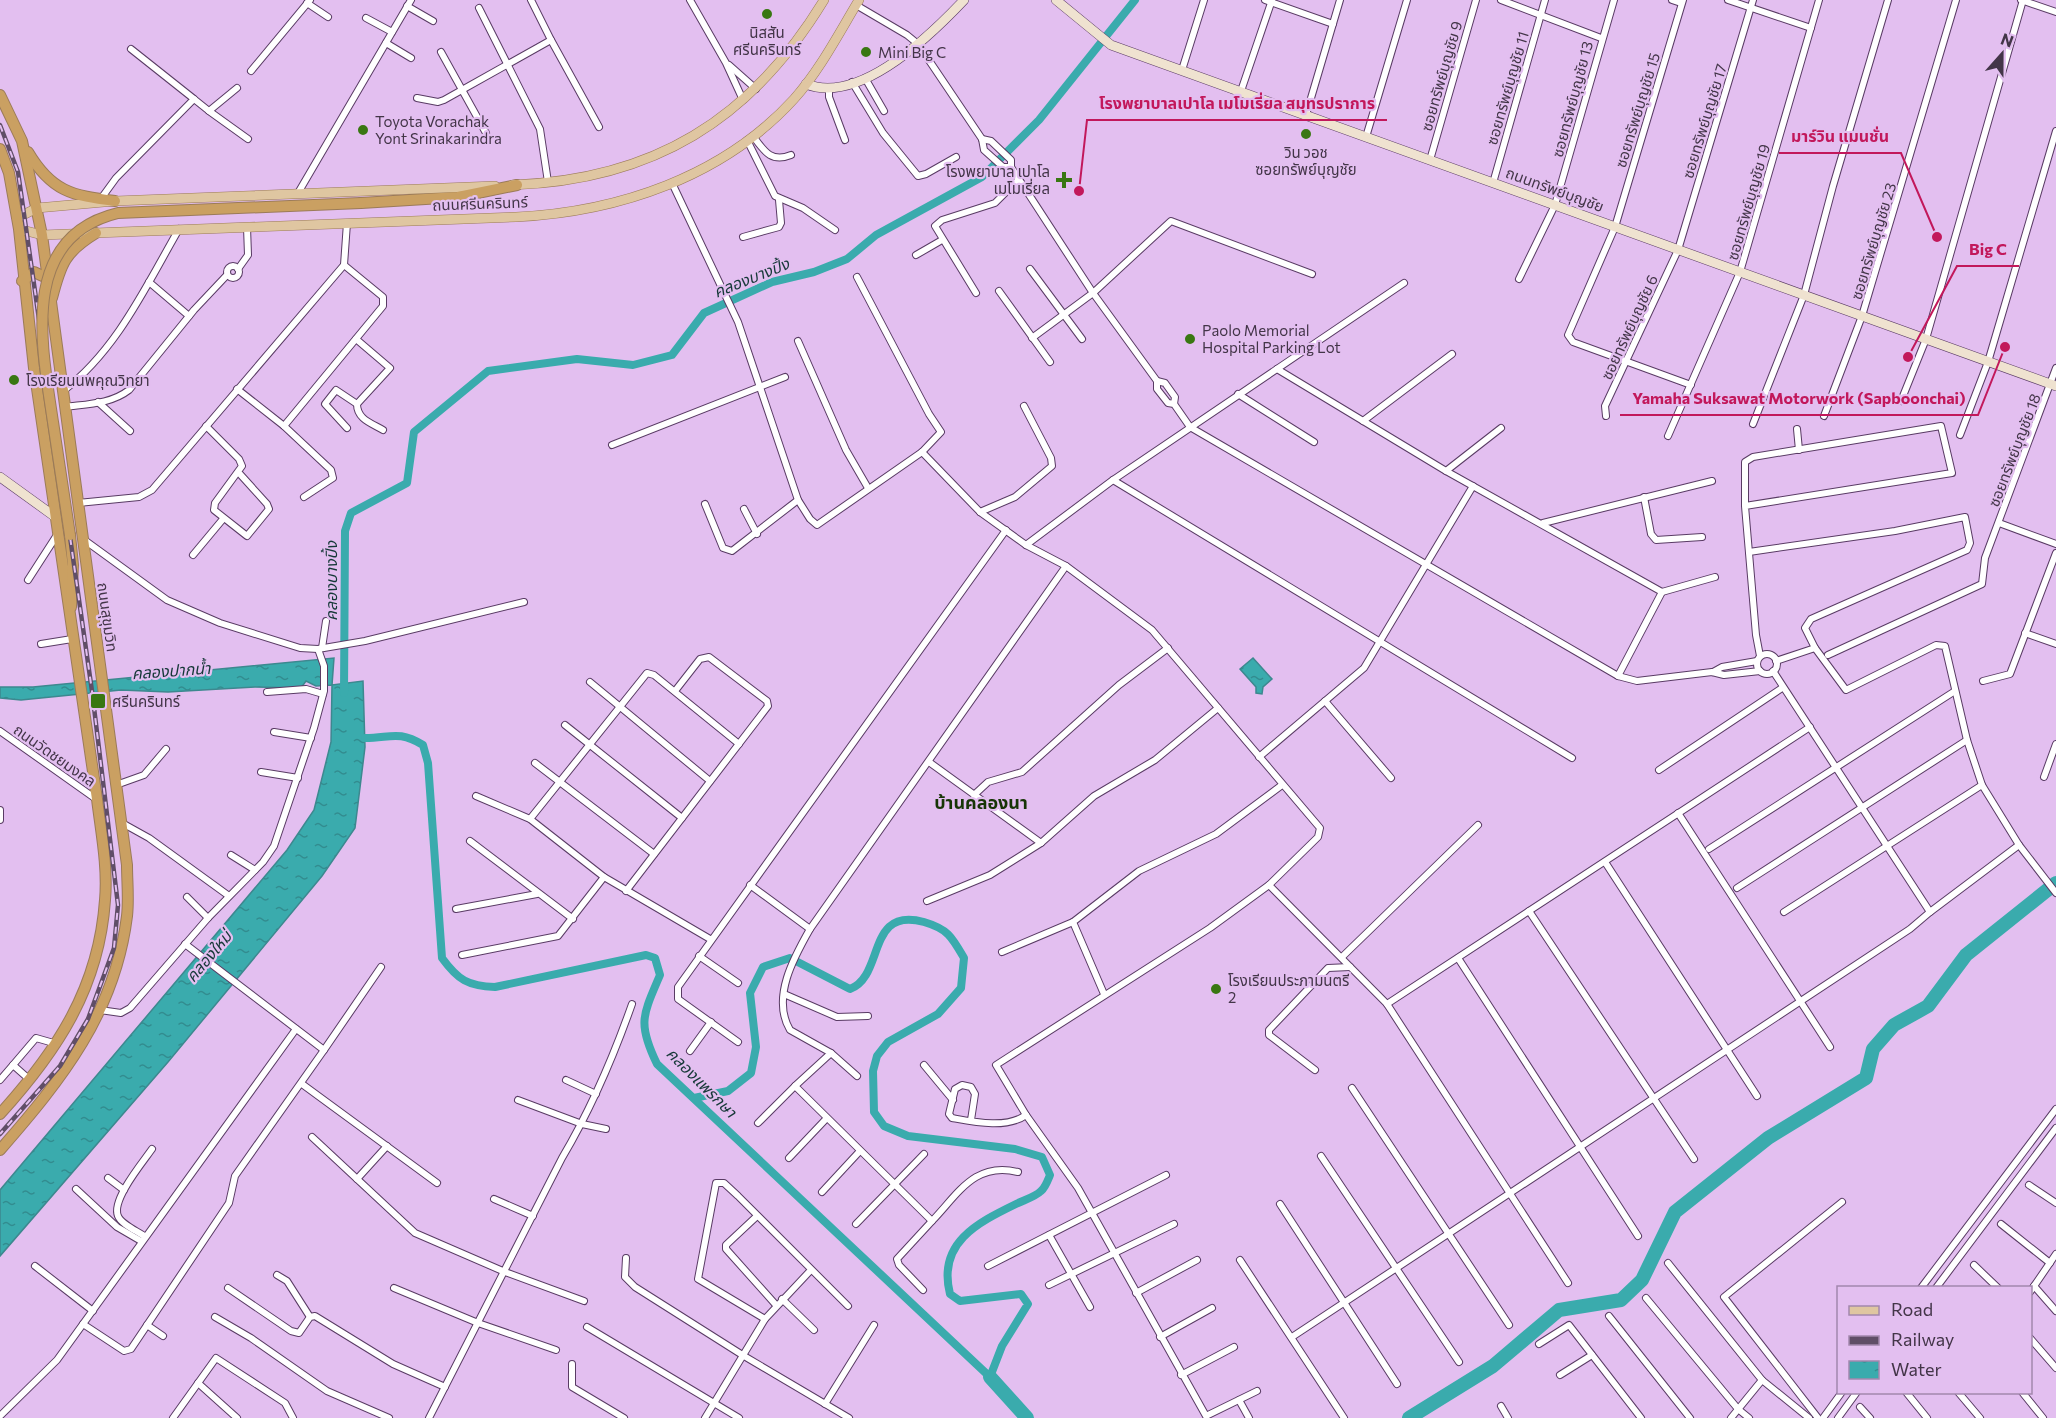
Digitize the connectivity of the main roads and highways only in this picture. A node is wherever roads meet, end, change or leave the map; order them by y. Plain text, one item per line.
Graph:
1 (825, 0) edge
2 (857, 2) edge
3 (0, 95) edge
4 (22, 141) junction
5 (0, 149) edge
6 (517, 185) junction
7 (152, 199) junction
8 (115, 201) junction
9 (37, 208) junction
10 (18, 223) junction
11 (148, 230) junction
12 (96, 233) junction
13 (42, 235) junction
14 (47, 278) junction
15 (22, 281) junction
16 (51, 304) junction
17 (70, 623) junction
18 (0, 1114) edge
19 (0, 1150) edge

1 - 6 main road, ถนนศรีนครินทร์
2 - 11 main road, ถนนศรีนครินทร์
3 - 4 highway, ถนนสุขุมวิท
4 - 5 highway
4 - 8 highway
4 - 9 highway, ถนนสุขุมวิท
5 - 10 highway
6 - 7 main road, ถนนศรีนครินทร์
6 - 17 highway, bridge
7 - 8 main road, ถนนศรีนครินทร์
7 - 11 main road
8 - 9 main road, ถนนศรีนครินทร์
9 - 10 main road, ถนนศรีนครินทร์
9 - 13 highway, ถนนสุขุมวิท
10 - 13 main road, ถนนศรีนครินทร์
10 - 15 highway
11 - 12 main road, ถนนศรีนครินทร์
12 - 13 main road, ถนนศรีนครินทร์
12 - 16 highway
13 - 14 highway, ถนนสุขุมวิท
14 - 15 highway
14 - 16 highway, ถนนสุขุมวิท
15 - 17 highway
16 - 19 highway, ถนนสุขุมวิท
17 - 18 highway

